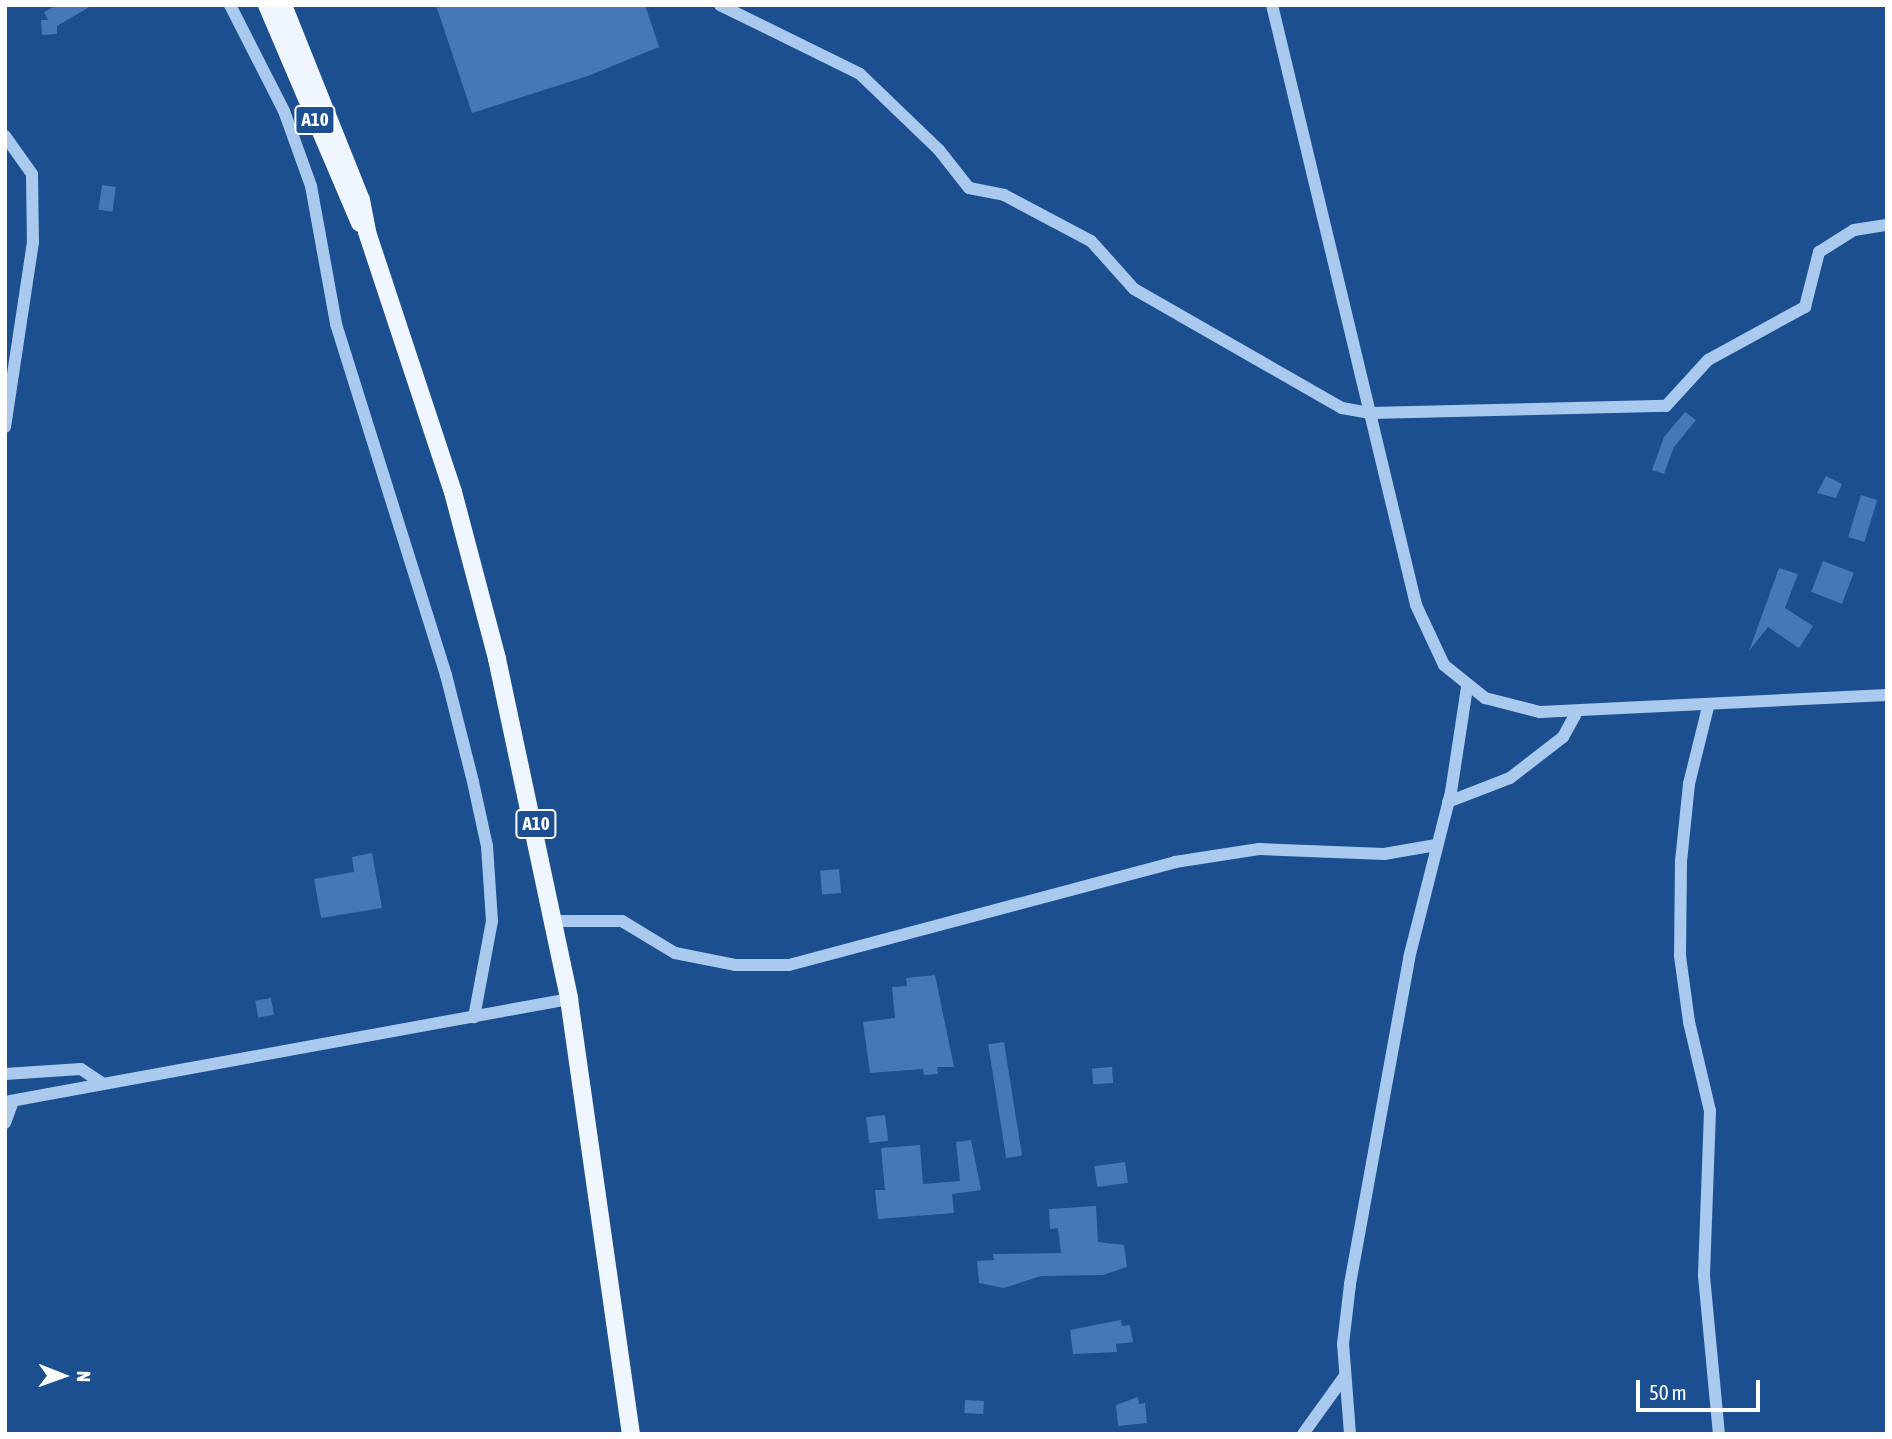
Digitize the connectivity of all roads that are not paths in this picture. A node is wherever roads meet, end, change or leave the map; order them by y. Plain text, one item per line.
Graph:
1 (230, 5) edge
2 (267, 5) edge
3 (283, 5) edge
4 (720, 5) edge
5 (1272, 5) edge
6 (5, 136) edge
7 (1887, 225) edge
8 (367, 232) junction
9 (1371, 413) junction
10 (5, 427) edge
11 (1467, 687) junction
12 (1887, 695) edge
13 (1708, 707) junction
14 (1576, 714) junction
15 (1448, 802) junction
16 (1436, 845) junction
17 (555, 922) junction
18 (569, 999) junction
19 (474, 1017) junction
20 (5, 1074) edge
21 (102, 1083) junction
22 (9, 1101) edge
23 (5, 1123) edge
24 (1344, 1377) junction
25 (631, 1434) edge
26 (1303, 1434) edge
27 (1350, 1434) edge
28 (1719, 1434) edge

1 - 19 street
2 - 8 main road, A10
3 - 8 main road, A10
4 - 9 street
5 - 9 street
6 - 10 street
7 - 9 street
8 - 17 main road, A10
9 - 11 street
11 - 14 street
11 - 15 street
12 - 13 street
13 - 14 street
13 - 28 street
14 - 15 street
15 - 16 street
16 - 17 street
16 - 24 street
17 - 18 main road, A10
18 - 19 street
18 - 25 main road, A10
19 - 21 street
20 - 21 street
21 - 22 street
22 - 23 street
24 - 26 street
24 - 27 street

